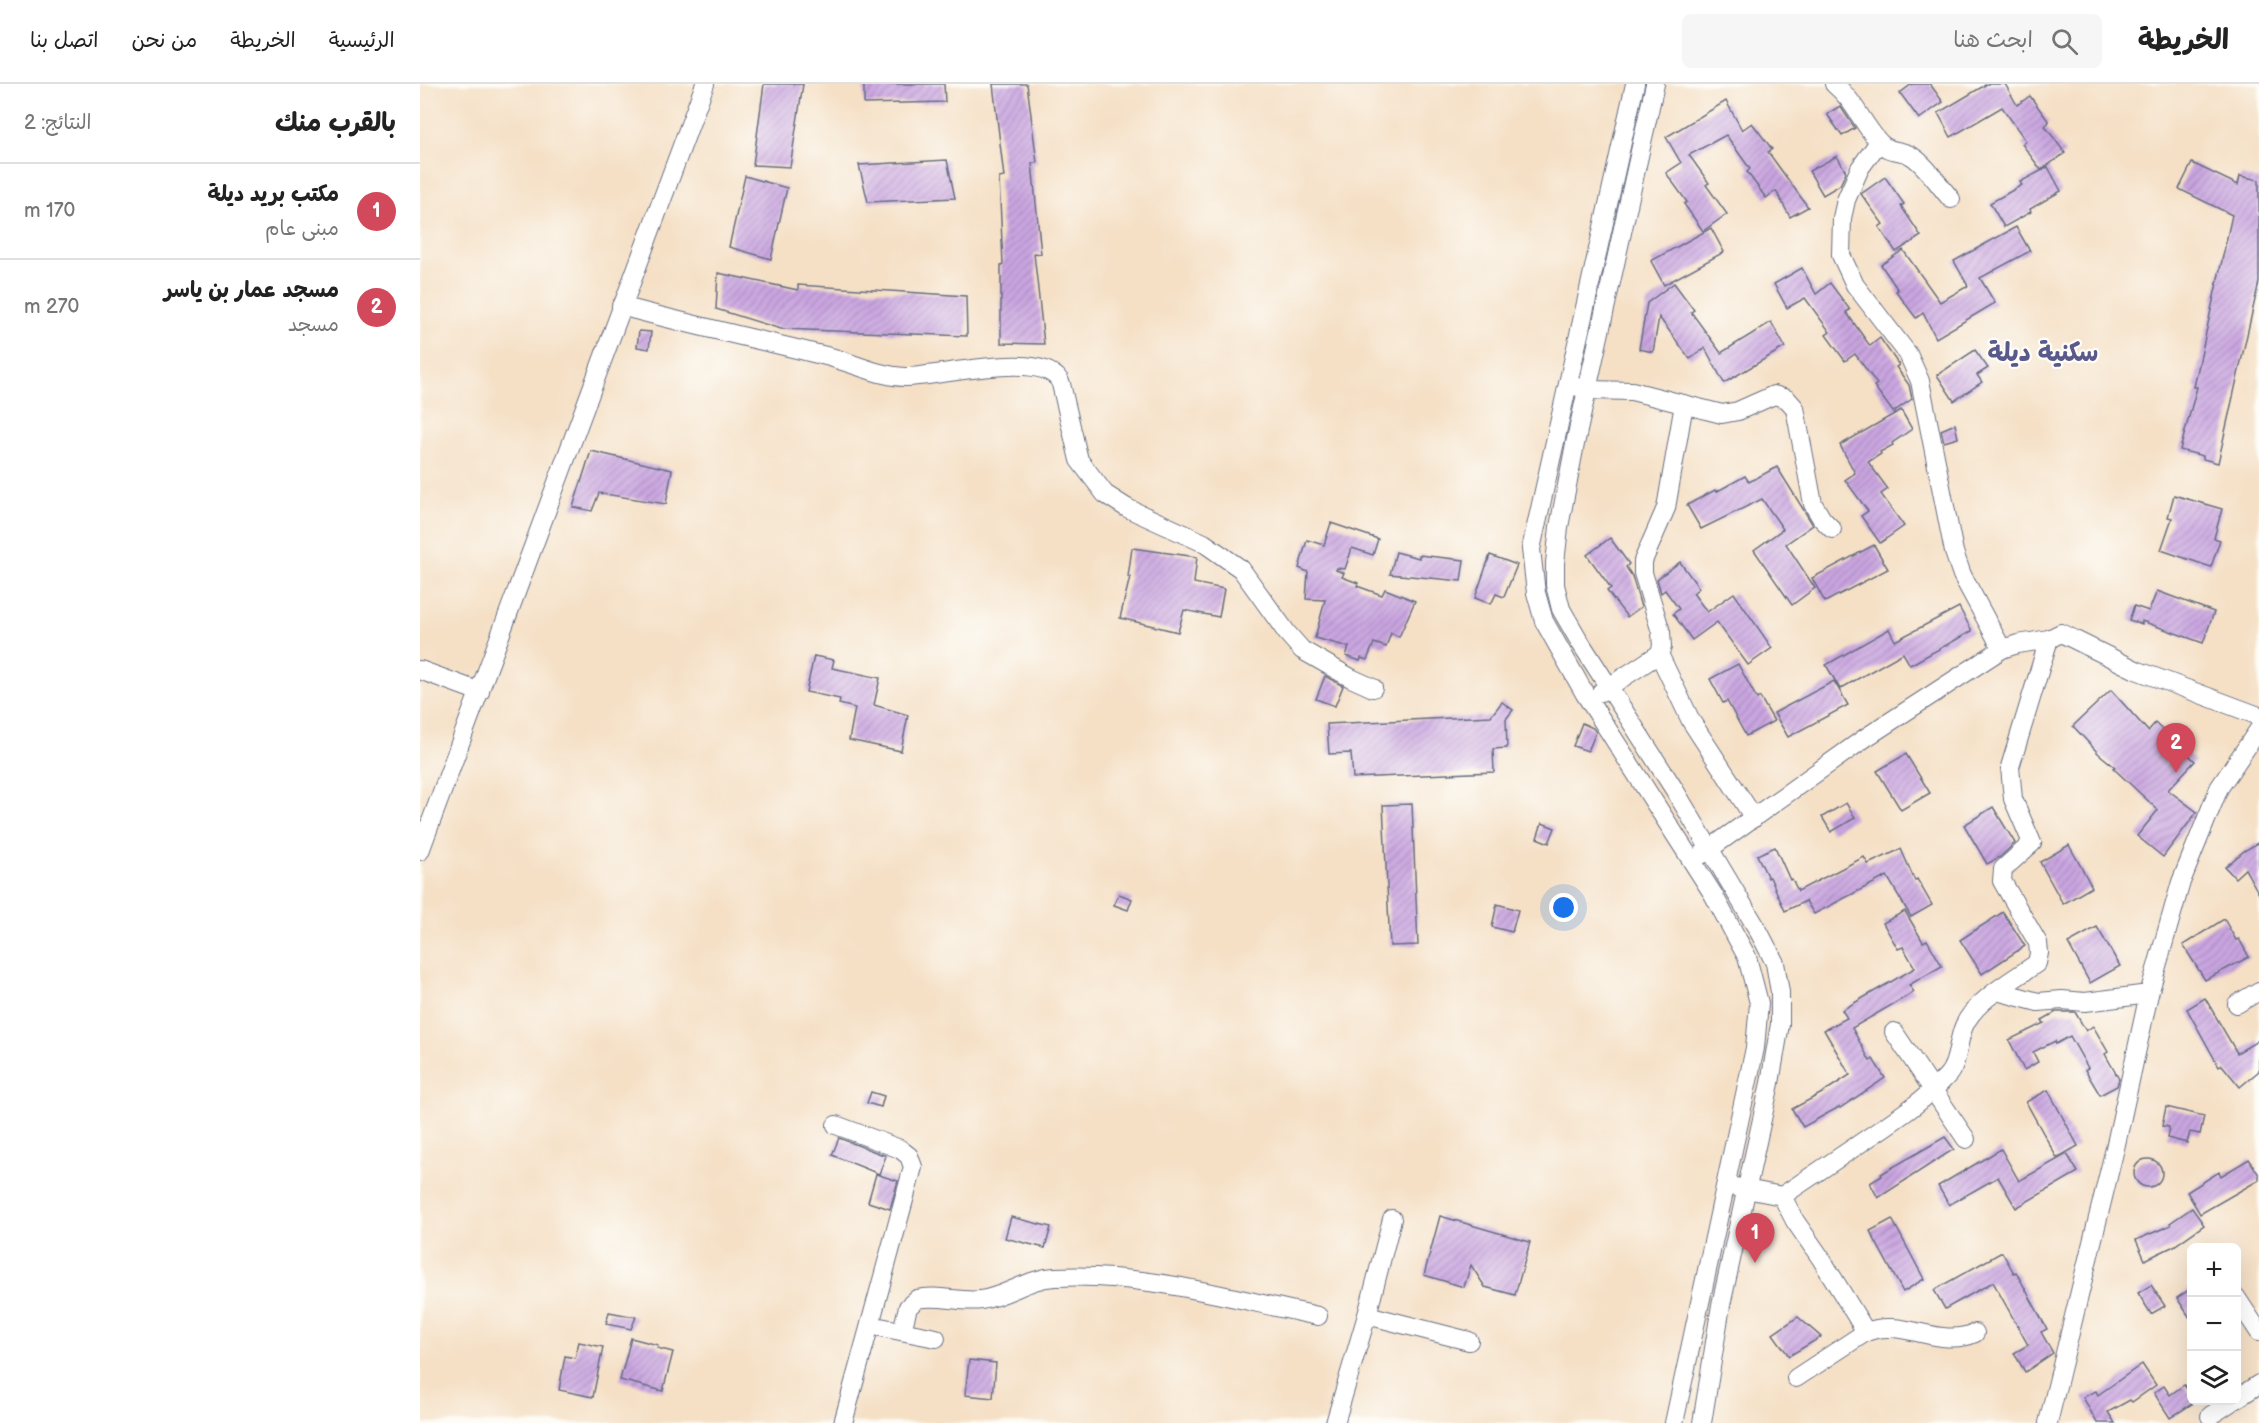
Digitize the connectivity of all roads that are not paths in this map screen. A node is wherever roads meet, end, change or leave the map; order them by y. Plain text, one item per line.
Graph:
1 (705, 84) edge
2 (1635, 84) edge
3 (1656, 84) edge
4 (1834, 84) edge
5 (1879, 142) junction
6 (1951, 199) dead end
7 (621, 306) junction
8 (1567, 384) junction
9 (1588, 390) junction
10 (1684, 404) junction
11 (1832, 529) dead end
12 (2049, 639) junction
13 (2002, 649) junction
14 (1659, 654) junction
15 (420, 670) edge
16 (1610, 686) junction
17 (1373, 688) dead end
18 (480, 692) junction
19 (1589, 700) junction
20 (2259, 716) edge
21 (2259, 729) edge
22 (1754, 818) junction
23 (1711, 849) junction
24 (420, 851) edge
25 (1692, 861) junction
26 (1997, 991) junction
27 (2259, 992) edge
28 (2149, 994) junction
29 (2237, 1004) dead end
30 (1894, 1032) dead end
31 (1933, 1090) junction
32 (836, 1125) dead end
33 (1966, 1139) dead end
34 (1725, 1185) junction
35 (1748, 1190) junction
36 (1782, 1196) junction
37 (1392, 1219) dead end
38 (2241, 1305) edge
39 (1367, 1315) junction
40 (1318, 1316) dead end
41 (870, 1325) junction
42 (902, 1331) junction
43 (1866, 1332) junction
44 (2259, 1332) edge
45 (1975, 1333) dead end
46 (936, 1338) dead end
47 (1469, 1341) dead end
48 (1796, 1378) dead end
49 (2259, 1384) edge
50 (2241, 1396) edge
51 (2227, 1405) edge
52 (2210, 1416) dead end
53 (843, 1423) edge
54 (1335, 1423) edge
55 (1674, 1423) edge
56 (1702, 1423) edge
57 (2048, 1423) edge

1 - 7 street
2 - 8 street
3 - 9 street
4 - 5 street
5 - 6 street
5 - 13 street
7 - 17 street
7 - 18 street
8 - 9 street
8 - 19 street
9 - 10 street
9 - 16 street
10 - 11 street
10 - 14 street
12 - 13 street
12 - 20 street
12 - 26 street
13 - 22 street
14 - 16 street
14 - 22 street
15 - 18 street
16 - 19 street
16 - 23 street
18 - 24 street
19 - 25 street
21 - 28 street
22 - 23 street
23 - 25 street
23 - 35 street
25 - 34 street
26 - 28 street
26 - 31 street
27 - 29 street
28 - 57 street
30 - 31 street
31 - 33 street
31 - 36 street
32 - 41 street
34 - 35 street
34 - 55 street
35 - 36 street
35 - 56 street
36 - 43 street
37 - 39 street
38 - 44 street
39 - 47 street
39 - 54 street
40 - 42 street
41 - 42 street
41 - 53 street
42 - 46 street
43 - 45 street
43 - 48 street
49 - 50 street
51 - 52 street

